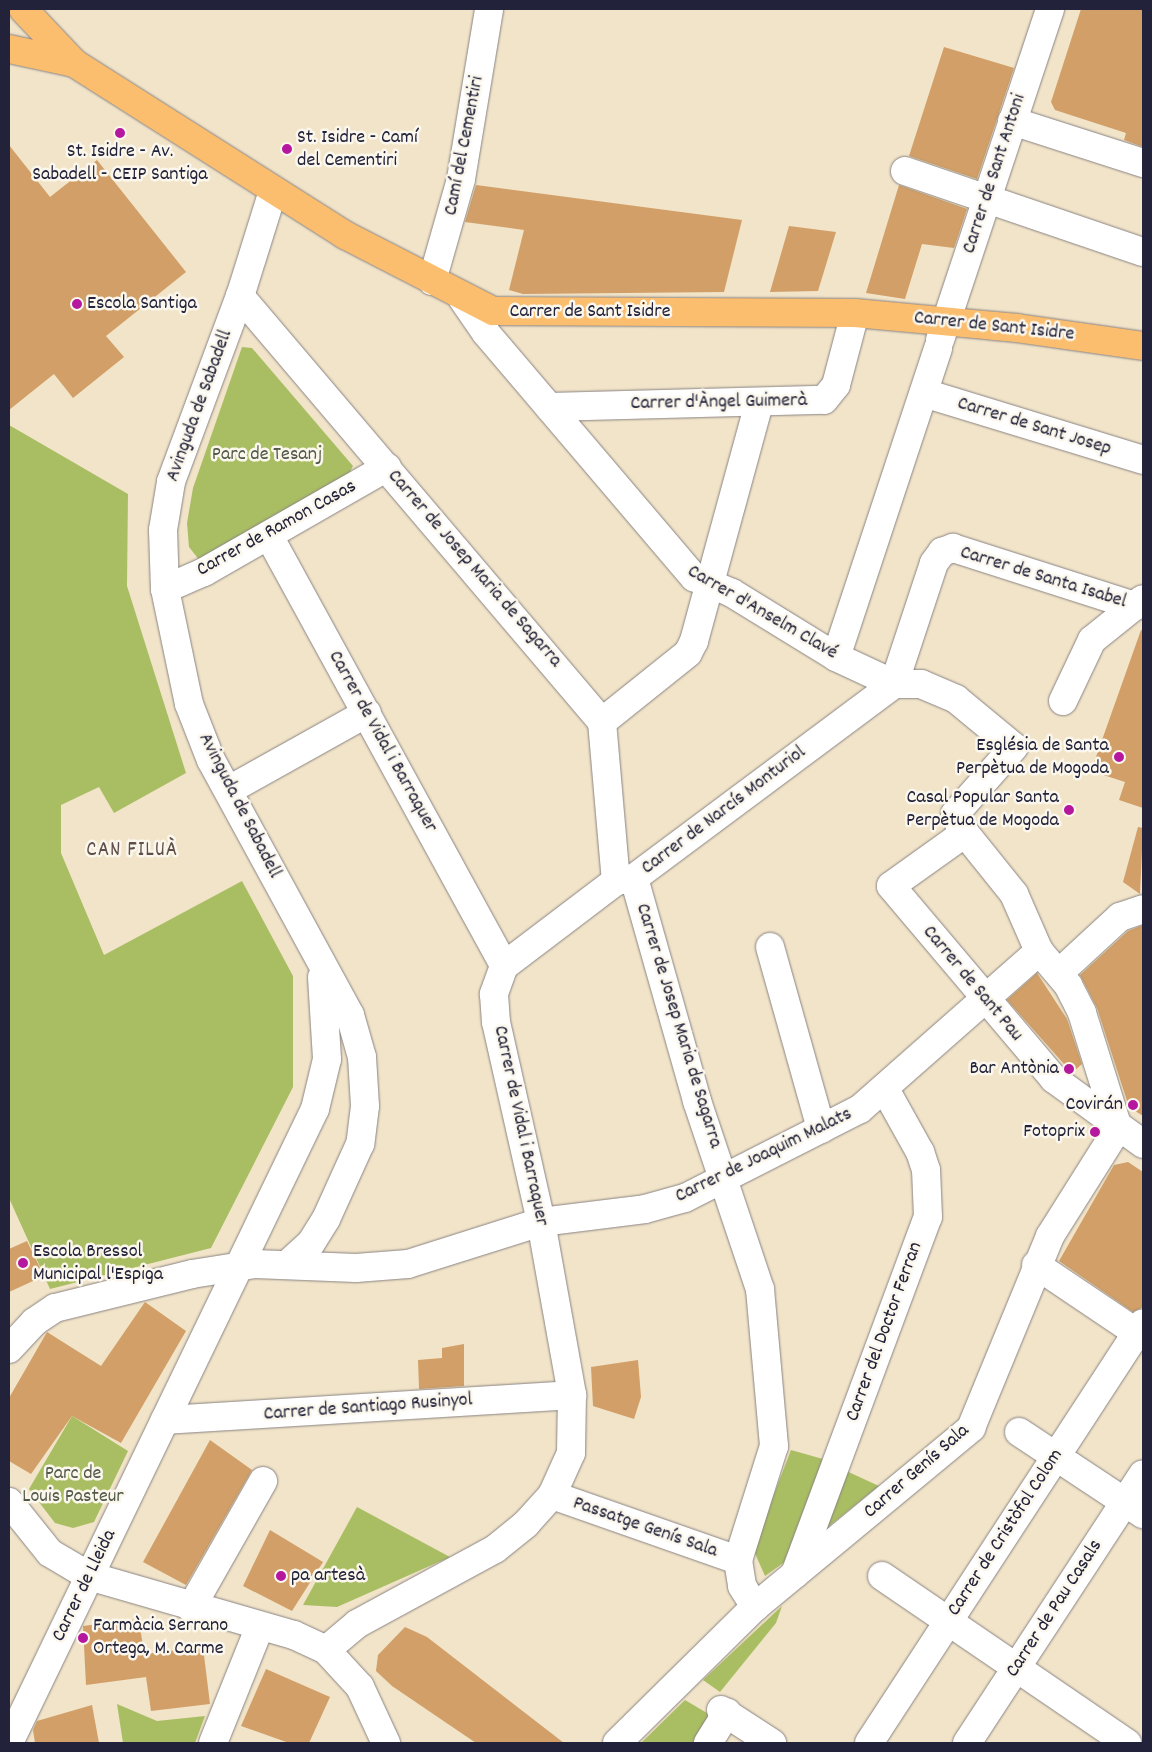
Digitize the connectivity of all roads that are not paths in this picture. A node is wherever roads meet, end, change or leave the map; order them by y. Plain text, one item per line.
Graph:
1 (23, 9) edge
2 (489, 9) edge
3 (1050, 9) edge
4 (9, 49) edge
5 (74, 63) junction
6 (1012, 121) junction
7 (1143, 163) edge
8 (905, 171) dead end
9 (273, 191) junction
10 (987, 198) junction
11 (1143, 252) edge
12 (432, 281) junction
13 (240, 296) junction
14 (462, 298) junction
15 (856, 313) junction
16 (941, 336) junction
17 (1143, 346) edge
18 (924, 393) junction
19 (759, 404) junction
20 (548, 407) junction
21 (1143, 460) edge
22 (387, 467) junction
23 (269, 536) junction
24 (707, 583) junction
25 (166, 588) junction
26 (1139, 603) edge
27 (836, 658) junction
28 (894, 684) junction
29 (1063, 701) dead end
30 (367, 713) junction
31 (602, 722) junction
32 (229, 790) junction
33 (965, 833) junction
34 (625, 879) junction
35 (1143, 910) edge
36 (770, 947) dead end
37 (1039, 951) junction
38 (320, 963) junction
39 (504, 966) junction
40 (1059, 973) junction
41 (985, 1000) junction
42 (1102, 1082) junction
43 (885, 1090) junction
44 (1078, 1100) junction
45 (1118, 1128) junction
46 (821, 1129) junction
47 (1143, 1144) edge
48 (724, 1178) junction
49 (541, 1222) junction
50 (289, 1263) junction
51 (1036, 1265) junction
52 (240, 1267) junction
53 (1141, 1331) edge
54 (9, 1349) edge
55 (572, 1395) junction
56 (165, 1420) junction
57 (1019, 1432) dead end
58 (1056, 1457) junction
59 (1143, 1474) edge
60 (263, 1481) dead end
61 (552, 1495) junction
62 (9, 1502) edge
63 (1134, 1508) edge
64 (738, 1560) junction
65 (794, 1575) junction
66 (89, 1576) junction
67 (882, 1576) dead end
68 (755, 1607) junction
69 (191, 1608) junction
70 (949, 1622) junction
71 (260, 1626) junction
72 (326, 1650) junction
73 (1014, 1670) junction
74 (9, 1743) edge
75 (212, 1743) edge
76 (386, 1743) edge
77 (617, 1743) edge
78 (708, 1743) edge
79 (772, 1743) edge
80 (870, 1743) edge
81 (967, 1743) edge
82 (1125, 1743) edge

1 - 5 main road, Carrer de Sant Isidre
2 - 12 street, Camí del Cementiri
3 - 6 street, Carrer de Sant Antoni
4 - 5 main road, Carrer de Sant Isidre
5 - 9 main road, Carrer de Sant Isidre
6 - 7 street
6 - 10 street, Carrer de Sant Antoni
8 - 10 street
9 - 12 main road, Carrer de Sant Isidre
9 - 13 street, Avinguda de Sabadell
10 - 11 street
10 - 16 street, Carrer de Sant Antoni
12 - 14 main road, Carrer de Sant Isidre
13 - 22 street, Carrer de Josep Maria de Sagarra
13 - 25 street, Avinguda de Sabadell
14 - 15 main road, Carrer de Sant Isidre
14 - 20 street, Carrer d'Anselm Clavé
15 - 16 main road, Carrer de Sant Isidre
15 - 19 street, Carrer d'Àngel Guimerà
16 - 17 main road, Carrer de Sant Isidre
16 - 18 street, Carrer de Sant Antoni
18 - 21 street, Carrer de Sant Josep
18 - 27 street, Carrer de Sant Antoni
19 - 20 street, Carrer d'Àngel Guimerà
19 - 24 street
20 - 24 street, Carrer d'Anselm Clavé
22 - 23 street, Carrer de Ramon Casas
22 - 31 street, Carrer de Josep Maria de Sagarra
23 - 25 street, Carrer de Ramon Casas
23 - 30 street, Carrer de Vidal i Barraquer
24 - 27 street, Carrer d'Anselm Clavé
24 - 31 street
25 - 32 street, Avinguda de Sabadell
26 - 28 street, Carrer de Santa Isabel
26 - 29 street
27 - 28 street, Carrer d'Anselm Clavé
28 - 33 street, Carrer d'Anselm Clavé
28 - 34 street, Carrer de Narcís Monturiol
30 - 32 street
30 - 39 street, Carrer de Vidal i Barraquer
31 - 34 street, Carrer de Josep Maria de Sagarra
32 - 38 street, Avinguda de Sabadell
33 - 37 street
33 - 41 street, Carrer de Sant Pau
34 - 39 street, Carrer de Narcís Monturiol
34 - 48 street, Carrer de Josep Maria de Sagarra
35 - 40 street
36 - 46 street
37 - 40 street
37 - 41 street, Carrer de Joaquim Malats
38 - 50 street, Avinguda de Sabadell
38 - 52 street, Avinguda de Sabadell
39 - 49 street, Carrer de Vidal i Barraquer
40 - 42 street
41 - 43 street, Carrer de Joaquim Malats
41 - 44 street, Carrer de Sant Pau
42 - 44 street
42 - 45 street
43 - 46 street, Carrer de Joaquim Malats
43 - 65 street, Carrer del Doctor Ferran
44 - 45 street, Carrer de Sant Pau
45 - 47 street, Carrer de Sant Pau
45 - 51 street, Carrer Genís Sala
46 - 48 street, Carrer de Joaquim Malats
48 - 49 street, Carrer de Joaquim Malats
48 - 64 street, Carrer de Josep Maria de Sagarra
49 - 50 street, Carrer de Joaquim Malats
49 - 55 street, Carrer de Vidal i Barraquer
50 - 52 street, Carrer de Joaquim Malats
51 - 53 street
51 - 65 street, Carrer Genís Sala
52 - 54 street, Carrer de Joaquim Malats
52 - 56 street, Carrer de Lleida
53 - 58 street, Carrer de Cristòfol Colom
55 - 56 street, Carrer de Santiago Rusinyol
55 - 61 street, Carrer de Vidal i Barraquer
56 - 66 street, Carrer de Lleida
57 - 58 street
58 - 63 street
58 - 70 street, Carrer de Cristòfol Colom
59 - 63 street, Carrer de Pau Casals
60 - 69 street
61 - 64 street, Passatge Genís Sala
61 - 72 street, Carrer de Vidal i Barraquer
62 - 66 street
63 - 73 street, Carrer de Pau Casals
64 - 68 street, Carrer de Josep Maria de Sagarra
65 - 68 street, Carrer Genís Sala
66 - 69 street
66 - 74 street, Carrer de Lleida
67 - 70 street
68 - 77 street, Carrer Genís Sala
69 - 71 street
70 - 73 street
70 - 80 street, Carrer de Cristòfol Colom
71 - 72 street
71 - 75 street
72 - 76 street
73 - 81 street, Carrer de Pau Casals
73 - 82 street
78 - 79 street

